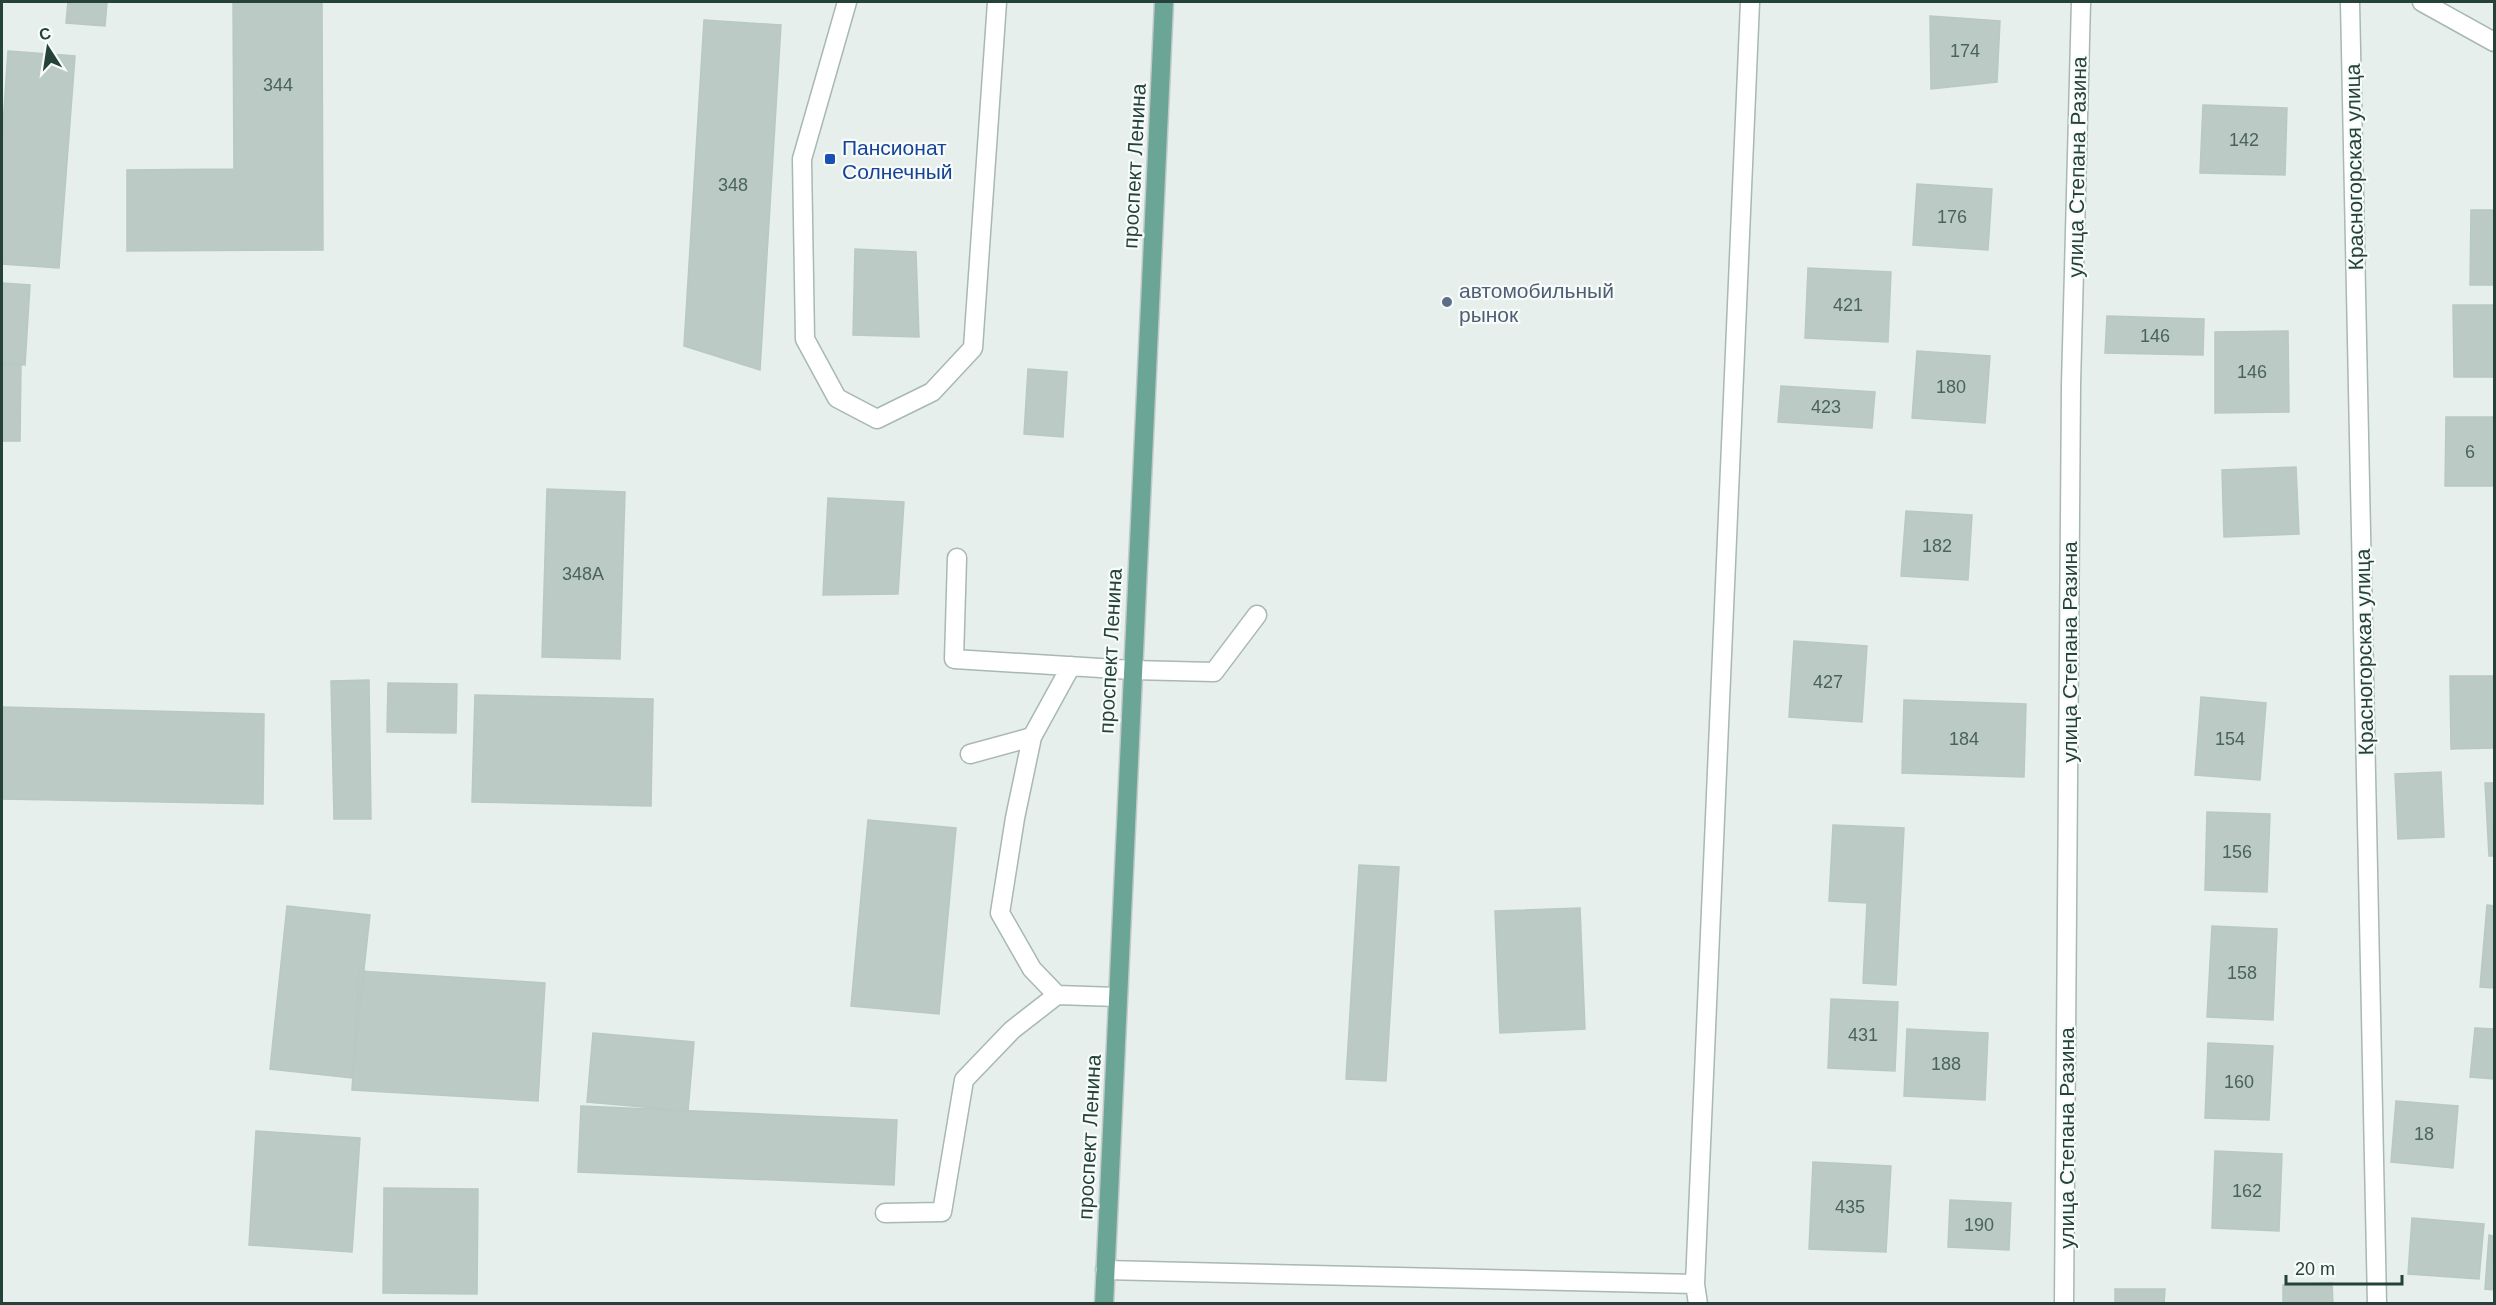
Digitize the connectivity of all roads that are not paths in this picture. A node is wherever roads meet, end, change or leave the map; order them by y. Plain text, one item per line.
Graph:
1 (847, 2) edge
2 (997, 2) edge
3 (1164, 2) edge
4 (1750, 2) edge
5 (2081, 2) edge
6 (2350, 2) edge
7 (2422, 2) edge
8 (2494, 42) edge
9 (957, 558) dead end
10 (1257, 615) dead end
11 (1071, 666) junction
12 (1132, 670) junction
13 (1032, 737) junction
14 (970, 754) dead end
15 (1058, 995) junction
16 (1118, 997) junction
17 (885, 1213) dead end
18 (1106, 1270) junction
19 (1695, 1284) junction
20 (1104, 1304) edge
21 (1698, 1304) edge
22 (2064, 1304) edge
23 (2377, 1304) edge

1 - 2 street
3 - 12 main road, проспект Ленина
4 - 19 street
5 - 22 street, улица Степана Разина
6 - 23 street, Красногорская улица
7 - 8 street
9 - 11 street
10 - 12 street
11 - 12 street
11 - 13 street
12 - 16 main road, проспект Ленина
13 - 14 street
13 - 15 street
15 - 16 street
15 - 17 street
16 - 18 main road, проспект Ленина
18 - 19 street
18 - 20 main road, проспект Ленина
19 - 21 street

